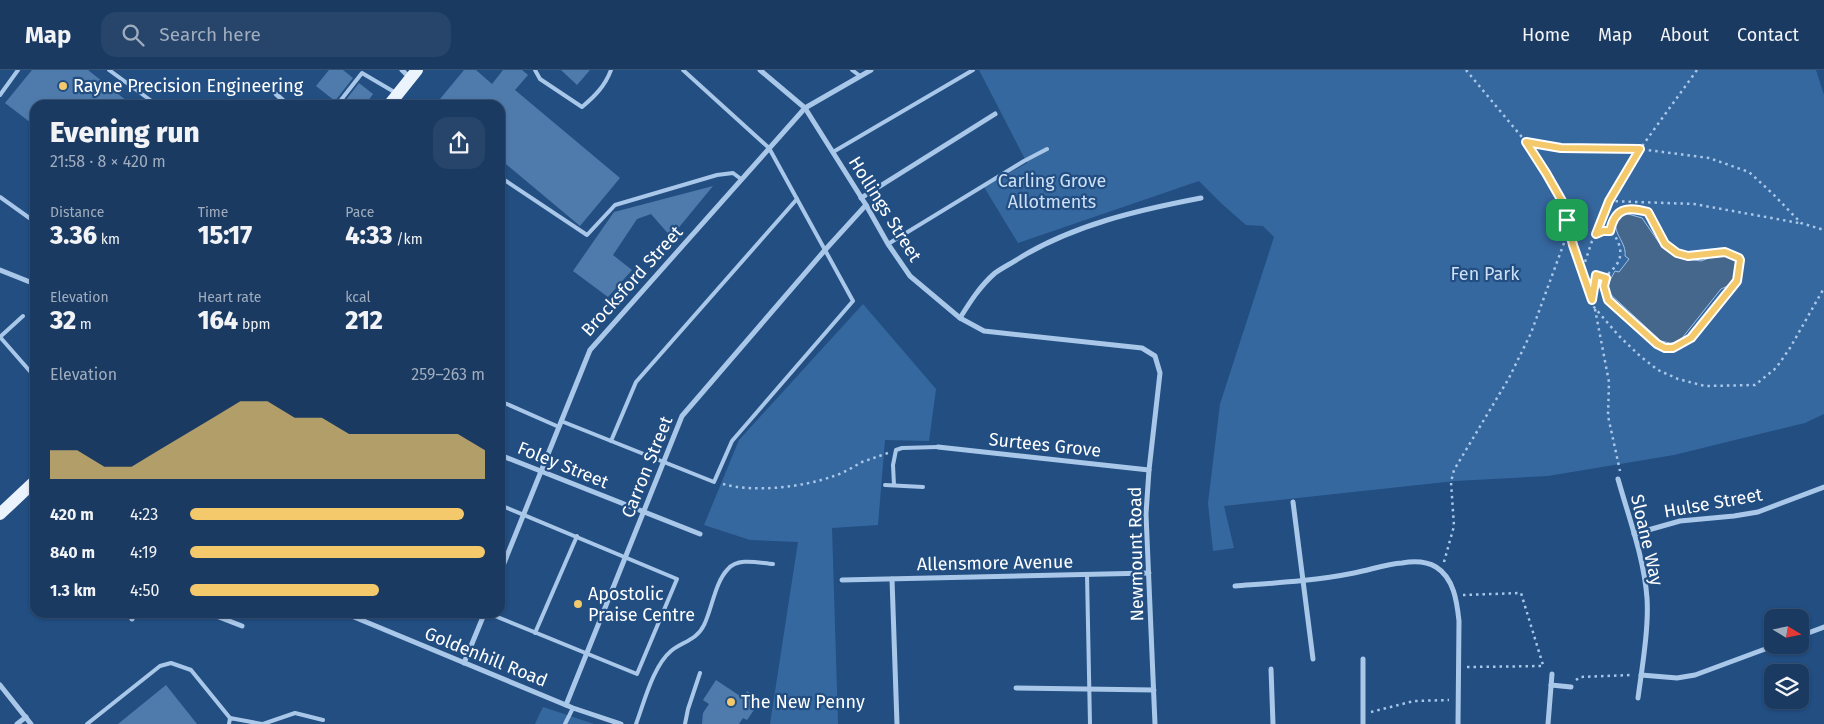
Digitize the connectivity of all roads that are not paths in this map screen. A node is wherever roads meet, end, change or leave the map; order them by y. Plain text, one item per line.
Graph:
1 (18, 70) edge
2 (109, 70) edge
3 (535, 70) edge
4 (611, 70) edge
5 (684, 70) edge
6 (760, 70) edge
7 (852, 70) edge
8 (870, 70) edge
9 (973, 70) edge
10 (410, 73) edge
11 (860, 76) junction
12 (276, 94) dead end
13 (0, 95) edge
14 (150, 100) edge
15 (283, 100) edge
16 (341, 100) edge
17 (396, 100) edge
18 (805, 108) junction
19 (995, 114) dead end
20 (769, 148) junction
21 (1047, 149) dead end
22 (833, 152) junction
23 (741, 179) junction
24 (505, 180) edge
25 (0, 197) edge
26 (861, 198) junction
27 (1201, 198) dead end
28 (797, 199) junction
29 (866, 205) junction
30 (30, 218) edge
31 (888, 244) junction
32 (825, 250) junction
33 (0, 270) edge
34 (30, 282) edge
35 (23, 316) dead end
36 (960, 318) junction
37 (1155, 356) joint
38 (30, 371) edge
39 (505, 403) edge
40 (560, 424) junction
41 (611, 441) junction
42 (938, 448) joint
43 (505, 457) edge
44 (663, 462) junction
45 (1149, 470) junction
46 (542, 471) junction
47 (1618, 479) road end
48 (885, 485) dead end
49 (894, 485) junction
50 (30, 486) edge
51 (923, 487) dead end
52 (1824, 487) edge
53 (1293, 502) dead end
54 (505, 507) edge
55 (642, 512) junction
56 (0, 514) edge
57 (524, 515) junction
58 (700, 534) dead end
59 (1634, 534) junction
60 (577, 536) junction
61 (505, 556) edge
62 (626, 556) junction
63 (772, 564) dead end
64 (1149, 573) junction
65 (1087, 574) junction
66 (892, 579) junction
67 (842, 580) dead end
68 (1303, 581) junction
69 (1235, 586) dead end
70 (221, 618) edge
71 (356, 618) edge
72 (483, 618) edge
73 (500, 618) edge
74 (242, 626) dead end
75 (1824, 627) edge
76 (536, 633) junction
77 (1809, 633) edge
78 (1764, 649) edge
79 (587, 654) junction
80 (1313, 659) dead end
81 (1363, 659) dead end
82 (464, 663) junction
83 (1271, 669) dead end
84 (700, 673) dead end
85 (1552, 674) road end
86 (1641, 675) junction
87 (0, 685) edge
88 (1551, 686) junction
89 (1571, 687) road end
90 (1016, 688) dead end
91 (1088, 689) junction
92 (1154, 690) junction
93 (1638, 698) dead end
94 (566, 705) junction
95 (573, 708) junction
96 (26, 717) junction
97 (230, 718) junction
98 (323, 720) dead end
99 (17, 724) edge
100 (31, 724) edge
101 (88, 724) edge
102 (229, 724) edge
103 (262, 724) edge
104 (565, 724) edge
105 (621, 724) edge
106 (636, 724) edge
107 (685, 724) edge
108 (898, 724) edge
109 (1090, 724) edge
110 (1156, 724) edge
111 (1273, 724) edge
112 (1364, 724) edge
113 (1458, 724) edge
114 (1548, 724) edge

1 - 13 lane
2 - 14 lane
3 - 4 lane
5 - 20 lane
6 - 18 street, Hollings Street
7 - 11 lane
8 - 11 street, Brocksford Street
9 - 22 lane
10 - 17 main road
11 - 18 street, Brocksford Street
12 - 15 street
16 - 17 lane
18 - 20 street, Brocksford Street
18 - 22 street, Hollings Street
19 - 26 street
20 - 23 street, Brocksford Street
20 - 28 lane
21 - 31 lane
22 - 26 street, Hollings Street
23 - 24 lane
23 - 40 street, Brocksford Street
25 - 30 lane
26 - 29 street, Hollings Street
27 - 36 street
28 - 32 lane
28 - 41 lane
29 - 31 street, Hollings Street
29 - 32 street, Carron Street
31 - 36 street, Hollings Street
32 - 44 street, Carron Street
32 - 44 lane
33 - 34 street
35 - 38 lane
36 - 37 street, Hollings Street
37 - 45 street, Newmount Road
39 - 40 lane
40 - 41 lane
40 - 46 street, Brocksford Street
41 - 44 lane
42 - 45 street, Surtees Grove
42 - 49 lane
43 - 46 street, Foley Street
44 - 55 street, Carron Street
45 - 64 street, Newmount Road
46 - 55 street, Foley Street
46 - 57 street, Brocksford Street
47 - 59 street, Sloane Way
48 - 49 lane
49 - 51 lane
50 - 56 main road
52 - 59 street, Hulse Street
53 - 68 street
54 - 57 lane
55 - 58 street, Foley Street
55 - 62 street, Carron Street
57 - 60 lane
57 - 61 street, Brocksford Street
59 - 86 street, Sloane Way
60 - 62 lane
60 - 76 lane
62 - 79 street, Carron Street
62 - 79 lane
63 - 106 lane
64 - 65 street, Allensmore Avenue
64 - 92 street, Newmount Road
65 - 66 street, Allensmore Avenue
65 - 91 lane
66 - 67 street, Allensmore Avenue
66 - 108 street
68 - 69 street
68 - 80 street
68 - 113 street
70 - 74 street
71 - 82 street, Goldenhill Road
72 - 82 street
73 - 76 lane
75 - 77 street
76 - 79 lane
78 - 86 street
79 - 94 street, Carron Street
81 - 112 street
82 - 94 street, Goldenhill Road
83 - 111 street
84 - 107 lane
85 - 88 street
86 - 93 street, Sloane Way
87 - 96 street
88 - 89 street
88 - 114 street
90 - 91 street
91 - 92 street
91 - 109 lane
92 - 110 street, Newmount Road
94 - 95 street, Goldenhill Road
95 - 104 lane
95 - 105 street, Goldenhill Road
96 - 99 street
96 - 100 street
97 - 101 lane
97 - 102 lane
97 - 103 lane
98 - 103 lane

